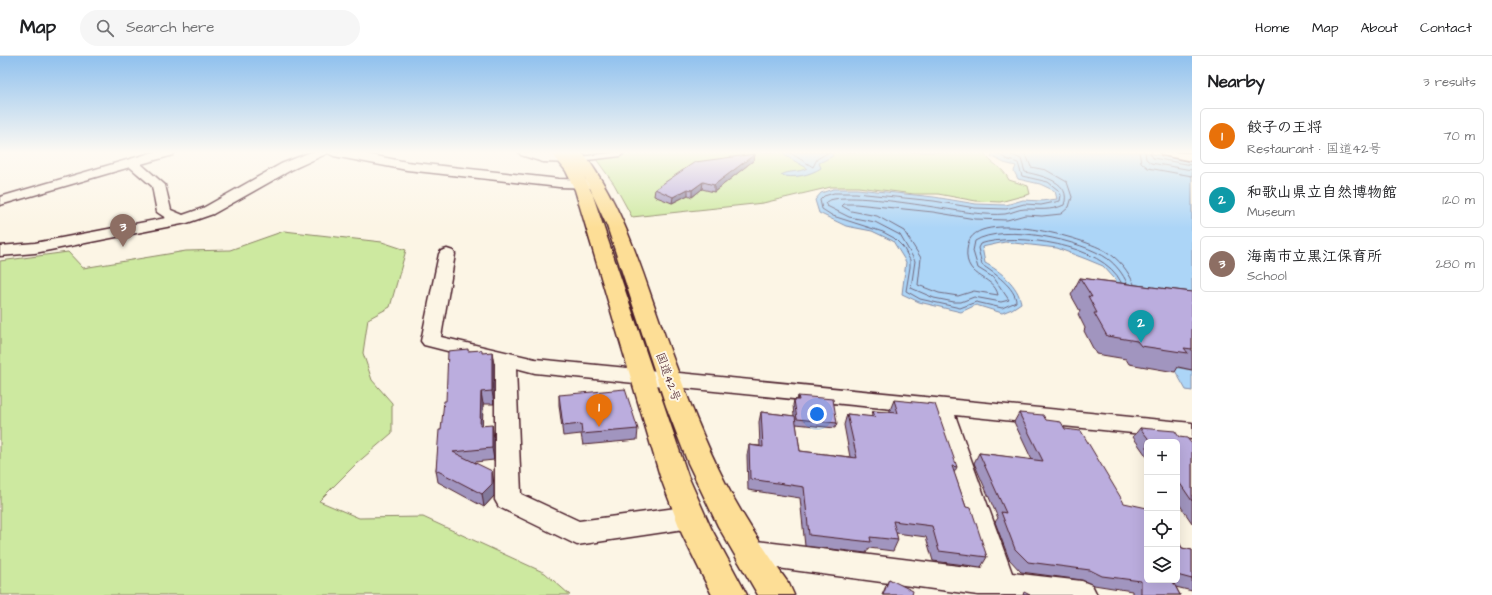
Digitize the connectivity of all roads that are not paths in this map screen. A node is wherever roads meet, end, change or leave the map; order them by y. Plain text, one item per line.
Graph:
1 (83, 177) edge
2 (149, 177) edge
3 (267, 177) edge
4 (519, 177) edge
5 (583, 177) edge
6 (588, 184) junction
7 (0, 201) edge
8 (182, 220) junction
9 (0, 251) edge
10 (447, 254) dead end
11 (505, 358) junction
12 (643, 377) junction
13 (668, 379) junction
14 (941, 406) junction
15 (1190, 433) edge
16 (691, 516) junction
17 (748, 552) junction
18 (1002, 590) edge
19 (730, 595) edge
20 (778, 595) edge
21 (1082, 595) edge

1 - 7 street
2 - 8 street
3 - 8 street
4 - 6 street
5 - 6 highway, 国道42号
6 - 12 highway, 国道42号
6 - 13 highway, 国道42号
8 - 9 street
10 - 11 street
11 - 12 street
11 - 16 street
12 - 13 street
12 - 16 highway, 国道42号
13 - 14 street
13 - 17 highway, 国道42号
14 - 15 street
14 - 18 street
16 - 19 highway, 国道42号
17 - 18 street
17 - 20 highway, 国道42号
18 - 21 street

